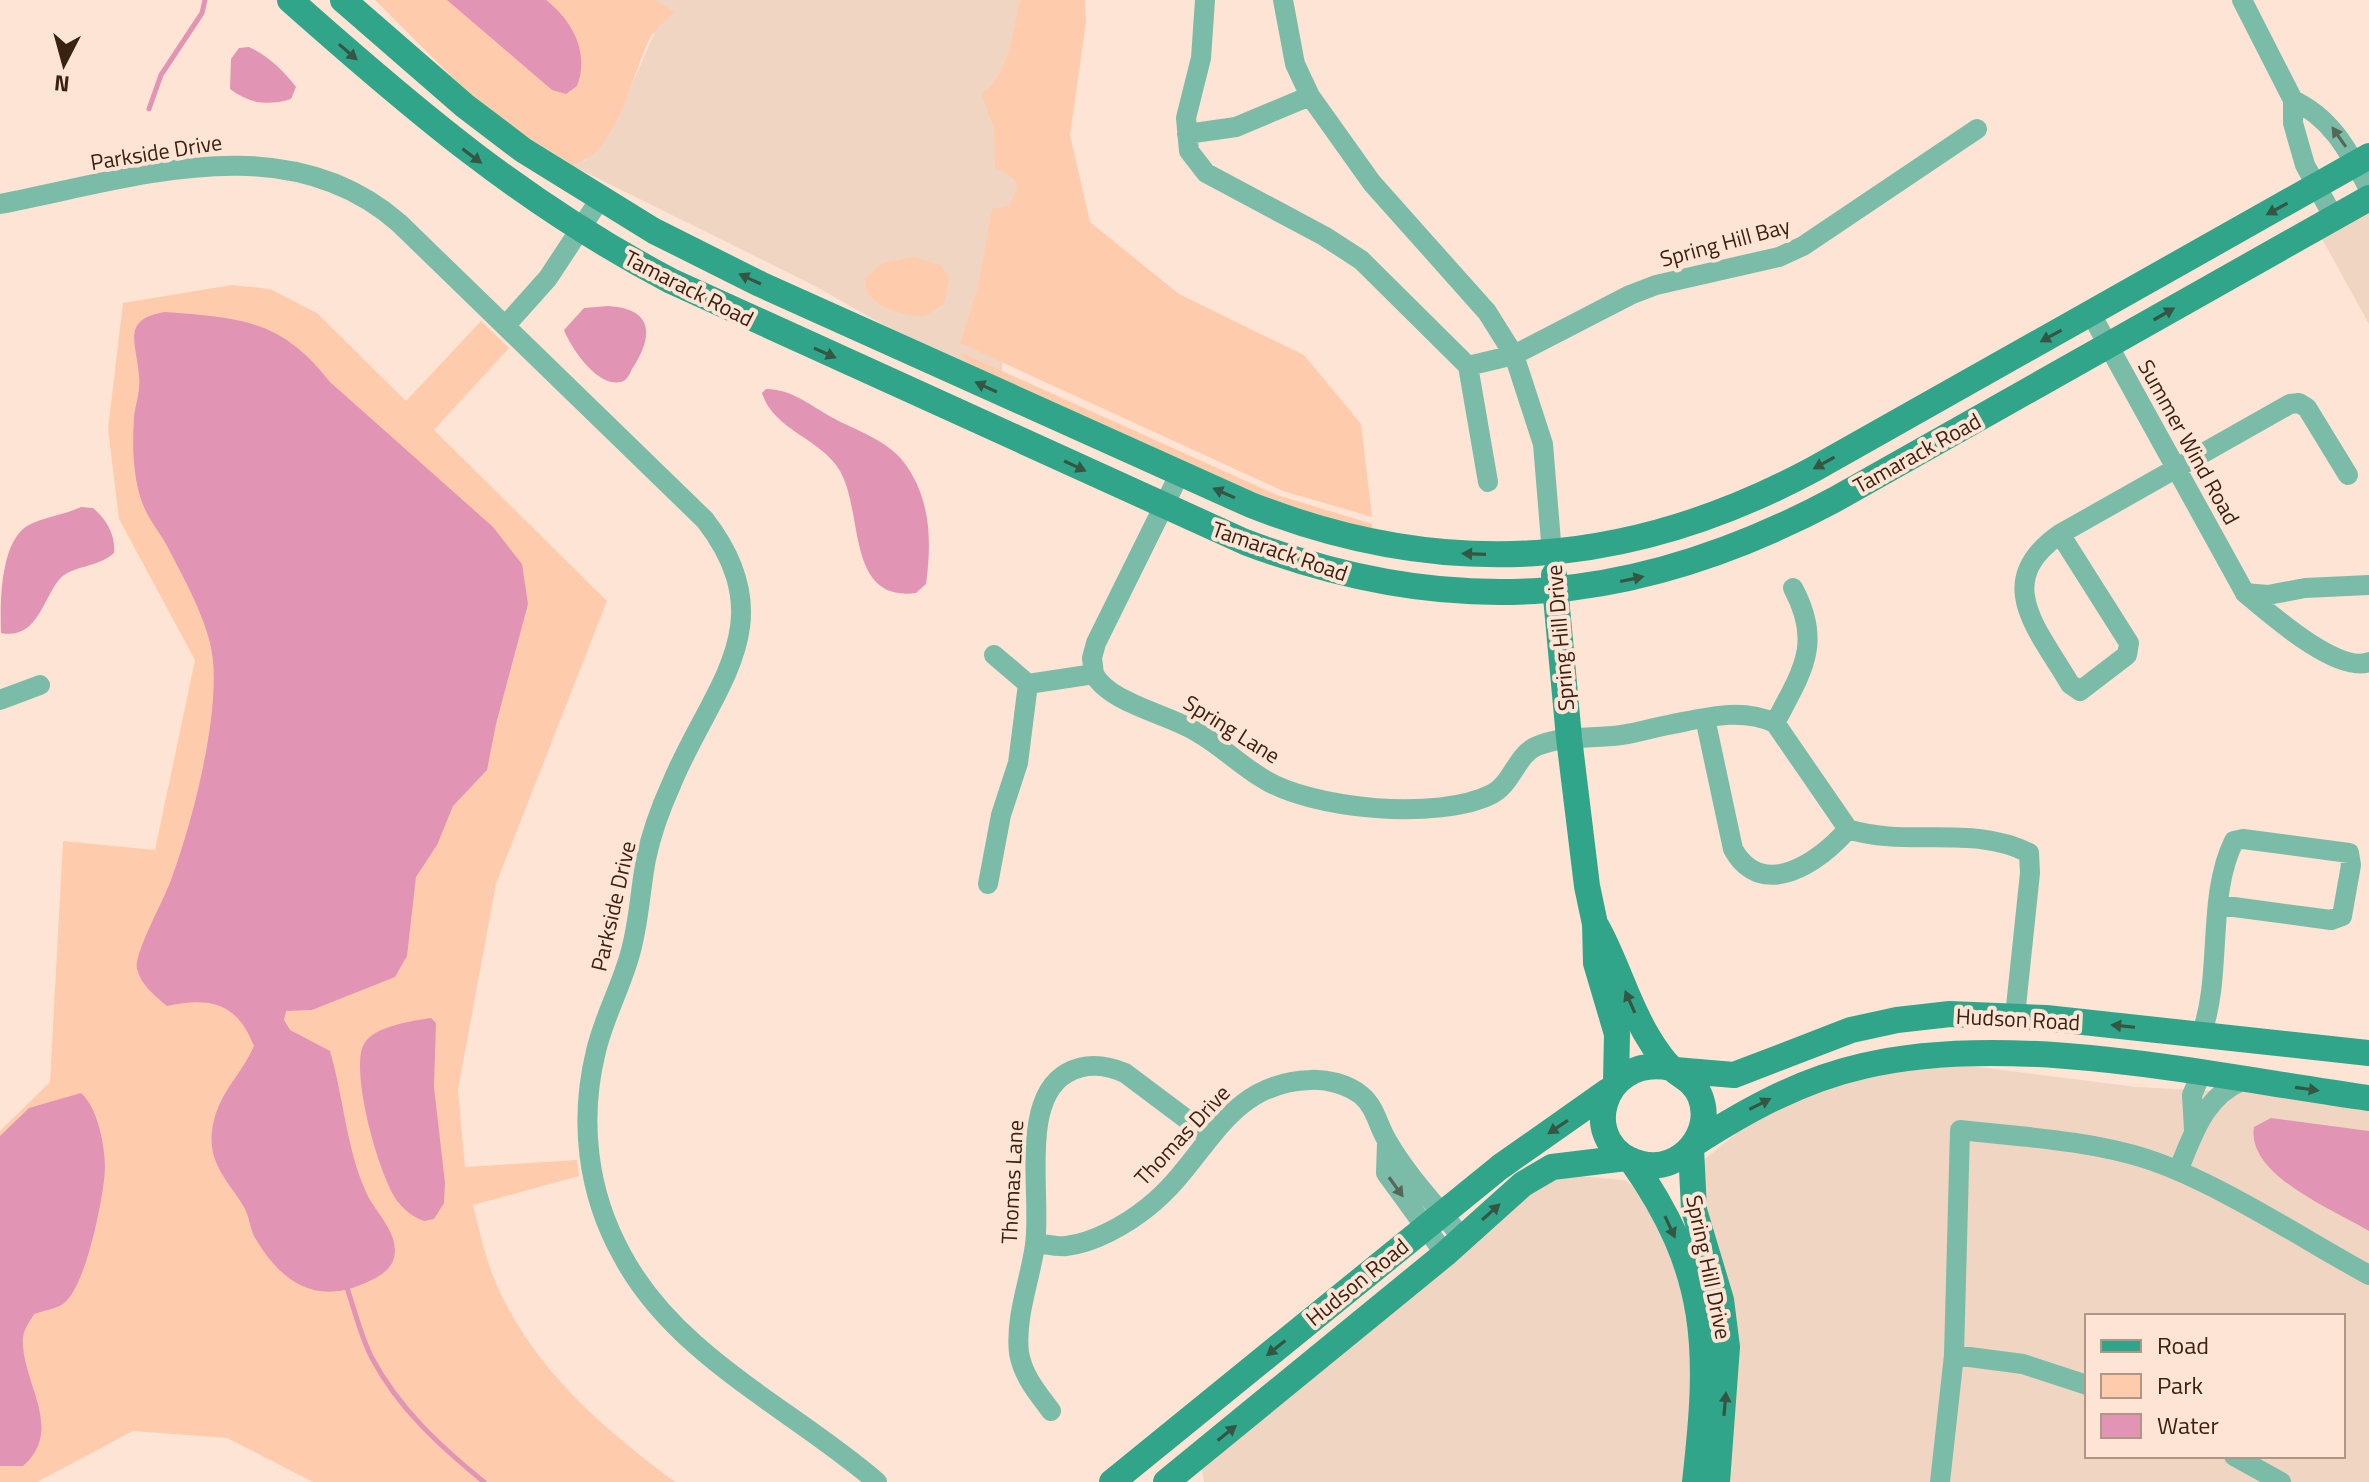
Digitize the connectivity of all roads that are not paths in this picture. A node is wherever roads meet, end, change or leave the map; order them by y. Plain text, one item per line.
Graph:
1 (290, 0) edge
2 (343, 0) edge
3 (1205, 0) edge
4 (1283, 0) edge
5 (2242, 0) edge
6 (1310, 96) junction
7 (2293, 100) junction
8 (1977, 129) dead end
9 (1187, 134) junction
10 (2362, 160) edge
11 (2316, 187) junction
12 (2369, 189) edge
13 (2369, 198) edge
14 (600, 199) junction
15 (0, 204) edge
16 (2334, 218) junction
17 (580, 230) junction
18 (2091, 314) junction
19 (506, 325) junction
20 (2108, 346) junction
21 (1514, 355) junction
22 (1468, 366) junction
23 (2177, 468) junction
24 (1180, 473) junction
25 (2348, 475) dead end
26 (1488, 482) dead end
27 (1161, 506) junction
28 (2060, 534) junction
29 (1552, 554) junction
30 (2369, 585) edge
31 (1793, 588) dead end
32 (1555, 590) junction
33 (2245, 593) junction
34 (994, 655) dead end
35 (2369, 662) edge
36 (1094, 674) junction
37 (1028, 684) junction
38 (40, 685) dead end
39 (0, 700) edge
40 (1705, 718) junction
41 (1775, 723) junction
42 (1569, 738) junction
43 (1848, 829) junction
44 (988, 884) dead end
45 (2219, 905) junction
46 (1595, 924) junction
47 (2015, 1016) junction
48 (2201, 1035) junction
49 (2271, 1042) junction
50 (2369, 1053) edge
51 (2131, 1065) junction
52 (1673, 1069) junction
53 (2201, 1074) junction
54 (2244, 1080) junction
55 (1612, 1086) junction
56 (2369, 1098) edge
57 (2194, 1130) junction
58 (1209, 1136) junction
59 (1692, 1146) junction
60 (1628, 1159) junction
61 (2178, 1171) junction
62 (1433, 1220) junction
63 (1036, 1243) junction
64 (1454, 1246) junction
65 (2369, 1275) edge
66 (1954, 1355) junction
67 (2085, 1384) edge
68 (1051, 1411) dead end
69 (2238, 1458) edge
70 (877, 1482) edge
71 (1112, 1482) edge
72 (1166, 1482) edge
73 (1695, 1482) edge
74 (1717, 1482) edge
75 (1940, 1482) edge
76 (2281, 1482) edge

1 -> 17 street, Tamarack Road
2 - 14 street, Tamarack Road
3 - 9 street
4 - 6 street, Spring Hill Drive
5 - 7 street
6 - 9 street
6 - 21 street, Spring Hill Drive
10 -> 7 street
7 - 11 street
8 - 21 street, Spring Hill Bay
9 - 22 street
10 - 11 street, Tamarack Road
10 - 12 street
11 - 16 street
11 -> 18 street, Tamarack Road
13 - 16 street, Tamarack Road
14 - 17 street
24 -> 14 street, Tamarack Road
15 - 19 street, Parkside Drive
20 -> 16 street, Tamarack Road
17 - 19 street
17 -> 27 street, Tamarack Road
18 - 20 street, Summer Wind Road
18 -> 29 street, Tamarack Road
19 - 70 street, Parkside Drive
20 - 23 street, Summer Wind Road
32 -> 20 street, Tamarack Road
21 - 22 street
21 - 29 street, Spring Hill Drive
22 - 26 street
23 - 25 street
23 - 28 street
23 - 33 street, Summer Wind Road
24 - 27 street
29 -> 24 street, Tamarack Road
27 - 32 street, Tamarack Road
27 - 36 street
28 - 28 street
29 - 32 street, Spring Hill Drive
30 - 33 street
31 - 41 street
32 - 42 street, Spring Hill Drive
33 - 35 street
34 - 37 street
36 - 37 street
36 - 42 street, Spring Lane
37 - 44 street
38 - 39 street
40 - 41 street, Spring Lane
40 - 42 street, Spring Lane
40 - 43 street
41 - 43 street
42 - 46 street, Spring Hill Drive
43 - 47 street
45 - 45 street
45 - 48 street
52 -> 46 street, Spring Hill Drive
46 - 55 street, Spring Hill Drive
48 -> 47 street, Hudson Road
47 - 52 street, Hudson Road
48 - 49 street, Hudson Road
48 - 51 street
49 - 50 street, Hudson Road
49 - 53 street
51 - 53 street, Hudson Road
59 -> 51 street, Hudson Road
52 - 55 street
52 - 59 street
53 - 54 street, Hudson Road
53 - 57 street
54 -> 56 street, Hudson Road
54 - 57 street
55 - 60 street
55 -> 62 street, Hudson Road
57 - 61 street
58 - 62 street, Thomas Drive
58 - 63 street, Thomas Drive
58 - 63 street, Thomas Lane
59 - 60 street
74 -> 59 street, Spring Hill Drive
64 -> 60 street, Hudson Road
60 -> 73 street, Spring Hill Drive
61 - 65 street
61 - 66 street
62 - 64 street, Thomas Drive
62 -> 71 street, Hudson Road
63 - 68 street, Thomas Lane
72 -> 64 street, Hudson Road
66 - 67 street
66 - 75 street
69 - 76 street

